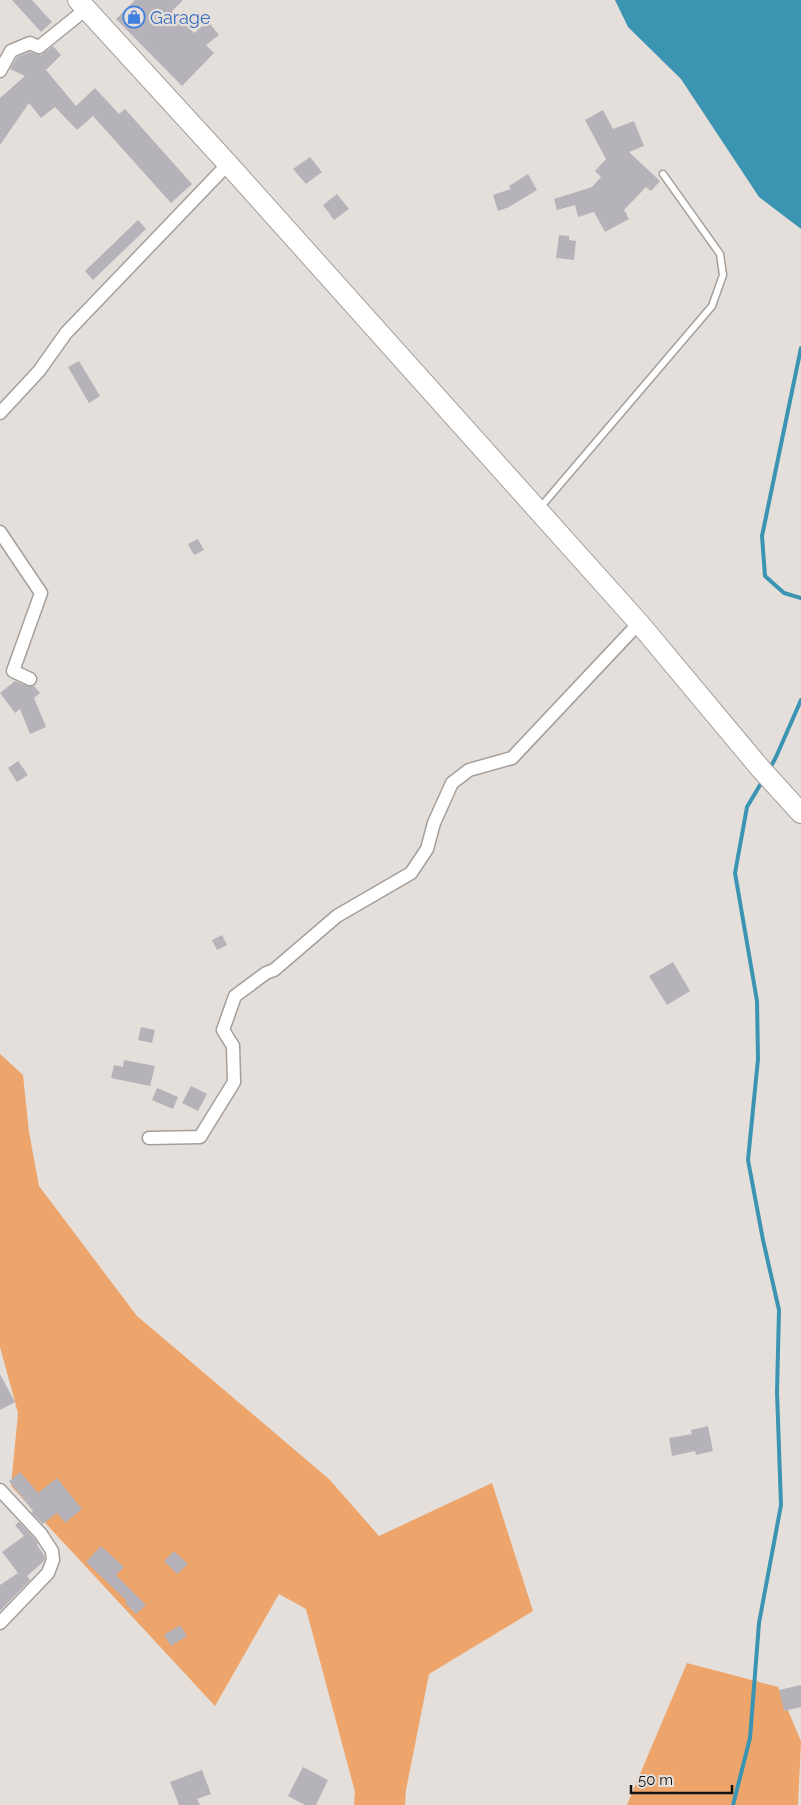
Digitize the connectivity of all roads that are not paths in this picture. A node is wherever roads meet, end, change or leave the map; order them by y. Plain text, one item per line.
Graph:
1 (82, 5) edge
2 (0, 70) edge
3 (228, 164) junction
4 (663, 174) dead end
5 (0, 413) edge
6 (538, 510) junction
7 (0, 532) edge
8 (639, 623) junction
9 (30, 679) dead end
10 (801, 813) edge
11 (149, 1138) dead end
12 (0, 1490) edge
13 (0, 1623) edge

1 - 2 street
1 - 3 main road
3 - 5 street
3 - 6 main road
4 - 6 lane
6 - 8 main road
7 - 9 street
8 - 10 main road
8 - 11 street
12 - 13 street

